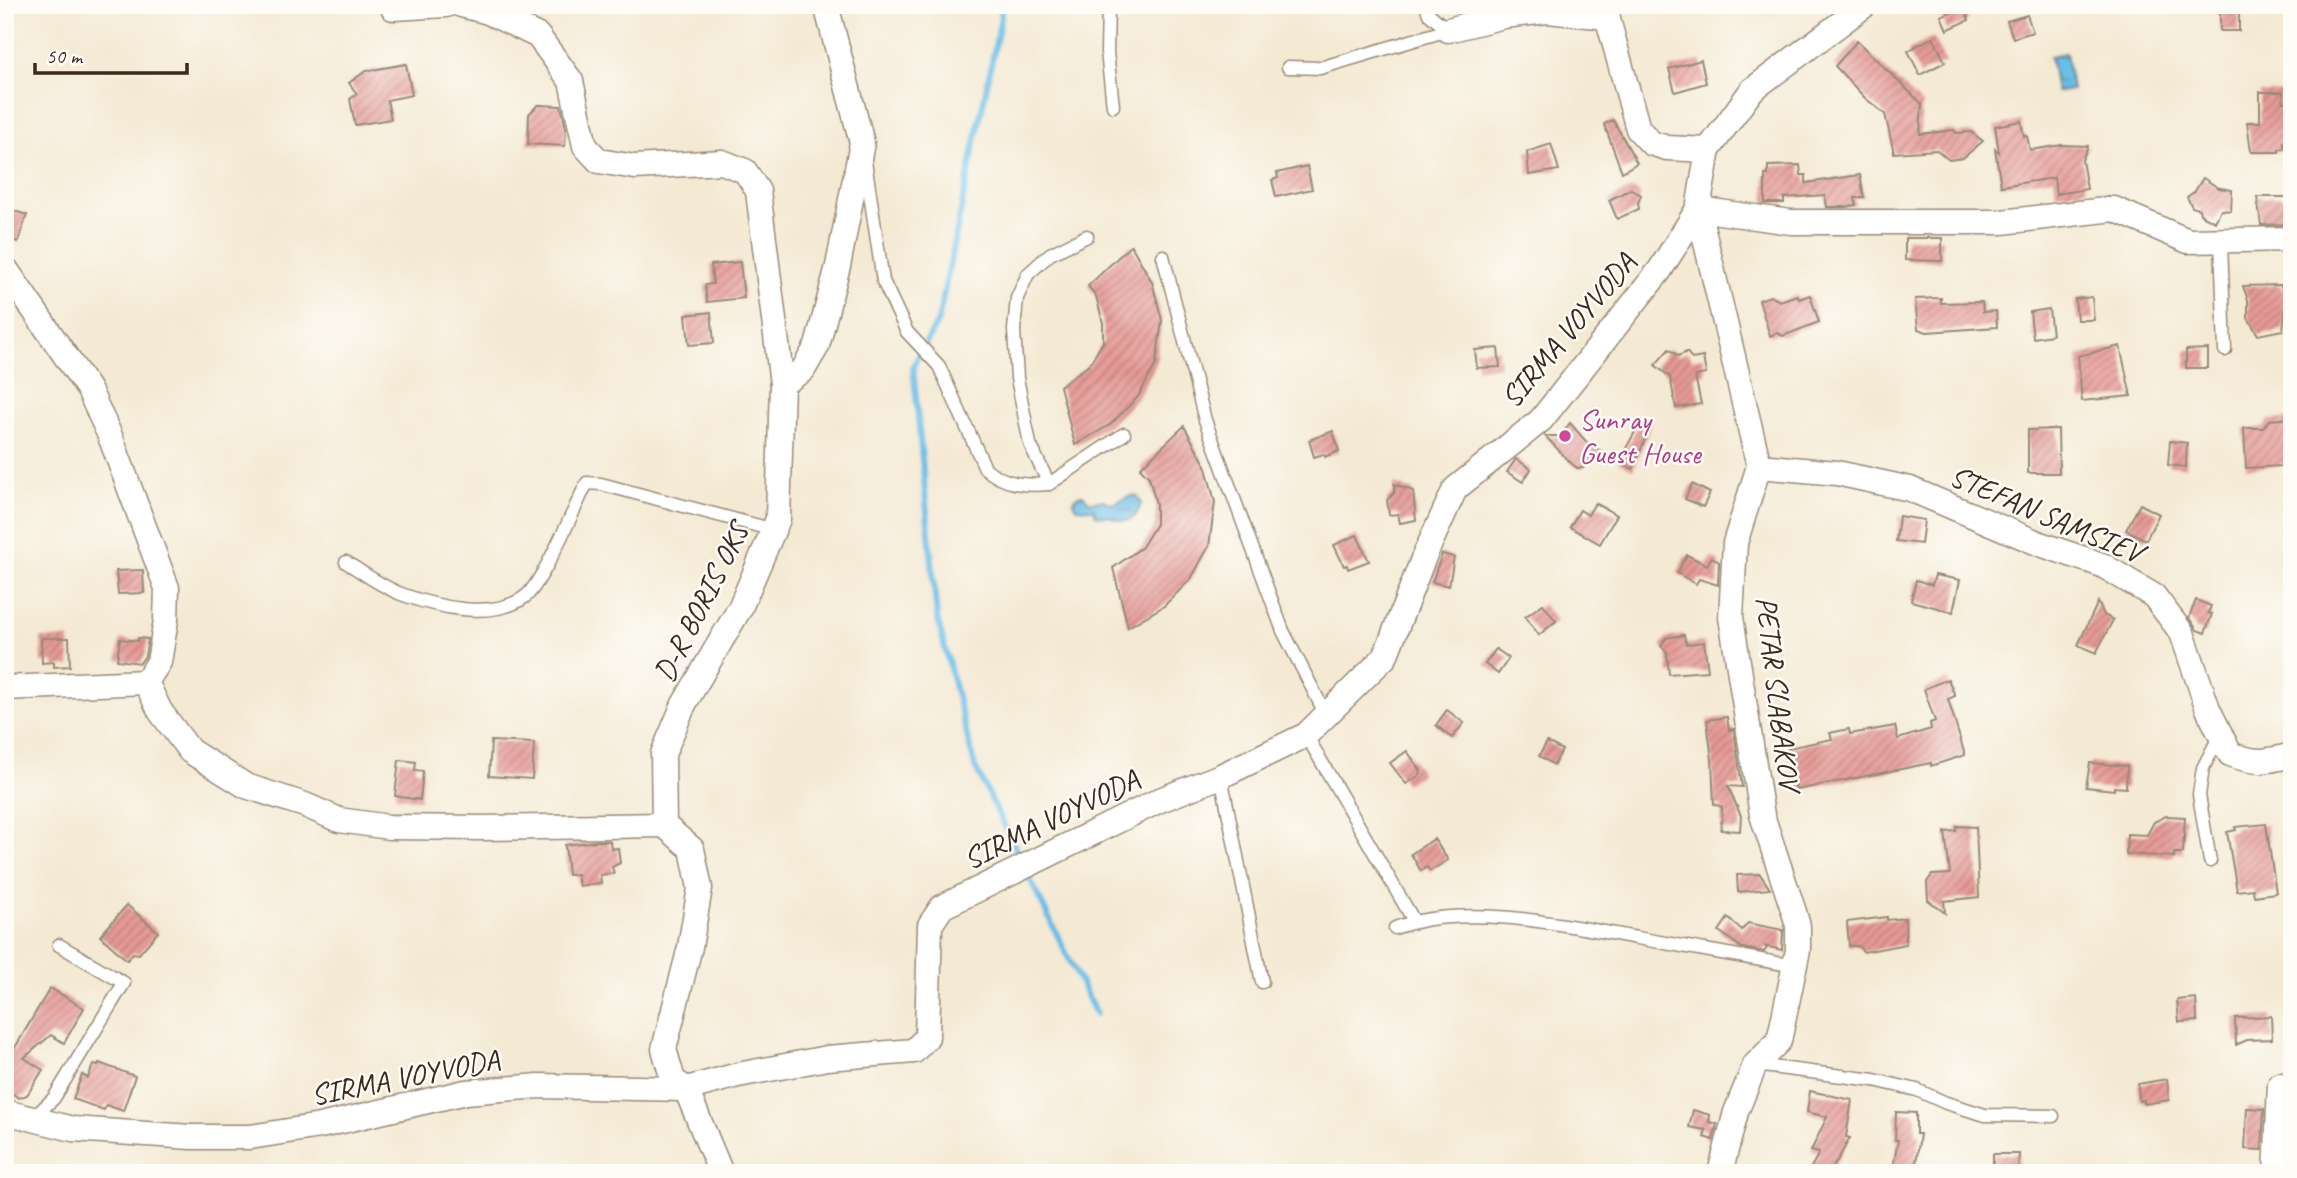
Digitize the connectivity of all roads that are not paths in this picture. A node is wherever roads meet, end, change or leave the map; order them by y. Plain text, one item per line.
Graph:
1 (446, 5) edge
2 (461, 5) edge
3 (826, 5) edge
4 (1108, 5) edge
5 (1426, 5) edge
6 (1865, 5) edge
7 (393, 8) dead end
8 (1606, 11) edge
9 (1448, 30) junction
10 (1288, 68) dead end
11 (1113, 106) dead end
12 (862, 143) junction
13 (1708, 150) junction
14 (1698, 209) junction
15 (1087, 236) dead end
16 (2292, 239) edge
17 (2221, 242) junction
18 (1163, 256) dead end
19 (5, 268) edge
20 (2225, 350) dead end
21 (782, 384) junction
22 (1124, 434) dead end
23 (1759, 466) junction
24 (1049, 484) junction
25 (774, 530) junction
26 (345, 562) dead end
27 (146, 682) junction
28 (5, 688) edge
29 (1326, 715) junction
30 (1306, 735) junction
31 (2220, 735) junction
32 (2292, 755) edge
33 (1221, 776) junction
34 (664, 825) junction
35 (2210, 861) dead end
36 (1413, 921) junction
37 (1395, 928) dead end
38 (59, 945) dead end
39 (1795, 966) junction
40 (1262, 982) dead end
41 (1755, 1065) junction
42 (2280, 1085) dead end
43 (686, 1089) junction
44 (5, 1112) edge
45 (2053, 1116) dead end
46 (31, 1120) junction
47 (721, 1173) edge
48 (1720, 1173) edge
49 (2276, 1173) edge

1 - 7 street
2 - 21 street, D-R BORIS OKS
3 - 12 street
4 - 11 lane
5 - 9 lane
6 - 13 street, SIRMA VOYVODA
8 - 9 street
8 - 13 street
9 - 10 lane
12 - 21 street
12 - 24 lane
13 - 14 street, SIRMA VOYVODA
14 - 17 street
14 - 23 street
14 - 29 street, SIRMA VOYVODA
15 - 24 lane
16 - 17 street
17 - 20 lane
18 - 29 lane
19 - 27 street
21 - 25 street, D-R BORIS OKS
22 - 24 lane
23 - 31 street, STEFAN SAMSIEV
23 - 39 street, PETAR SLABAKOV
25 - 26 lane
25 - 34 street, D-R BORIS OKS
27 - 28 street
27 - 34 street
29 - 30 street, SIRMA VOYVODA
30 - 33 street, SIRMA VOYVODA
30 - 36 lane
31 - 32 street, STEFAN SAMSIEV
31 - 35 lane
33 - 40 lane
33 - 43 street, SIRMA VOYVODA
34 - 43 street
36 - 37 lane
36 - 39 lane
38 - 46 lane
39 - 41 street, PETAR SLABAKOV
41 - 45 lane
41 - 48 street, PETAR SLABAKOV
42 - 49 street
43 - 46 street, SIRMA VOYVODA
43 - 47 street
44 - 46 street, SIRMA VOYVODA

